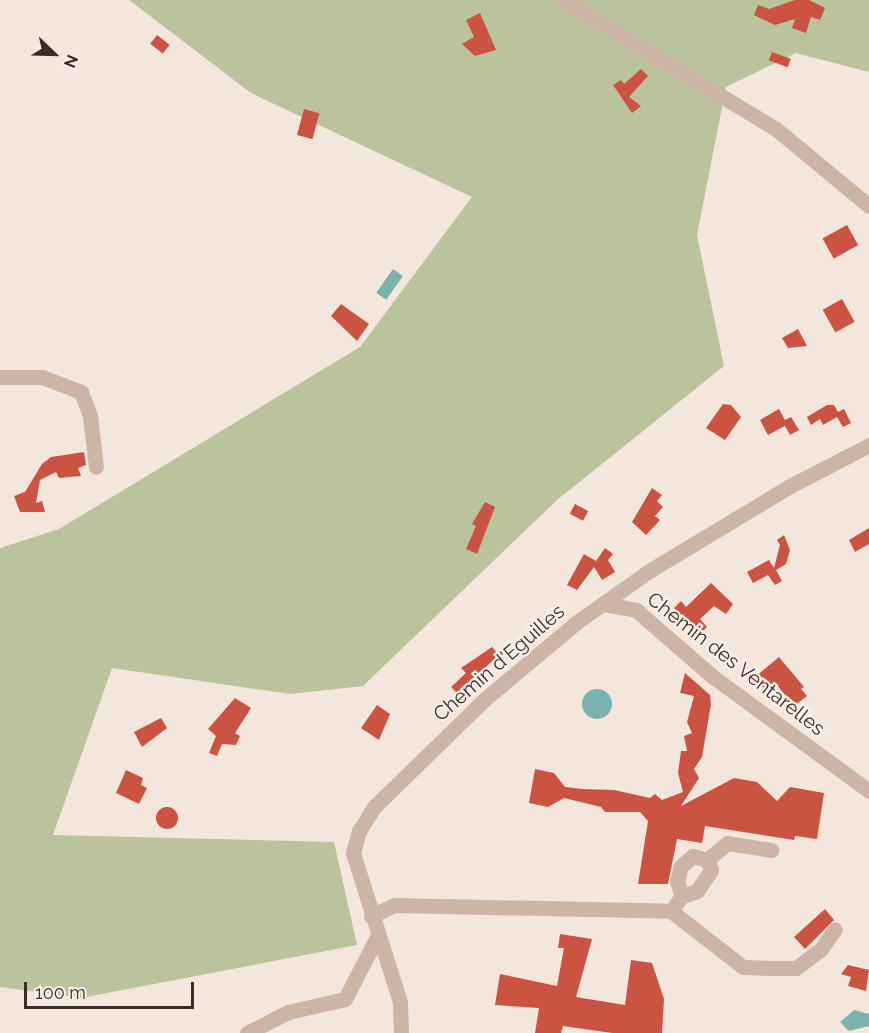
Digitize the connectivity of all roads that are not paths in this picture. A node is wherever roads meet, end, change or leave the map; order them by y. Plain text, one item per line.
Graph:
1 (563, 0) edge
2 (869, 206) edge
3 (0, 377) edge
4 (869, 445) edge
5 (96, 467) dead end
6 (603, 604) junction
7 (869, 791) edge
8 (771, 850) dead end
9 (707, 860) junction
10 (682, 896) junction
11 (671, 911) junction
12 (371, 916) junction
13 (835, 929) dead end
14 (378, 935) junction
15 (247, 1033) edge
16 (401, 1033) edge

1 - 2 street
3 - 5 street
4 - 6 street, Chemin d'Eguilles
6 - 7 street, Chemin des Ventarelles
6 - 12 street, Chemin d'Eguilles
8 - 9 street
9 - 10 street
9 - 10 street
10 - 11 street
11 - 12 street
11 - 13 street
12 - 14 street, Chemin d'Eguilles
14 - 15 street
14 - 16 street, Chemin d'Eguilles

